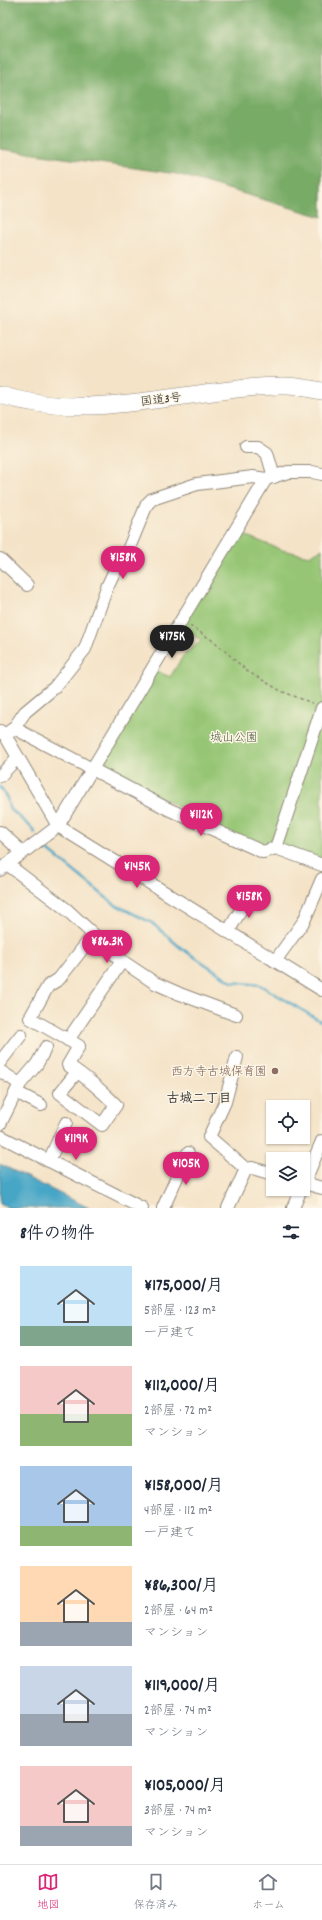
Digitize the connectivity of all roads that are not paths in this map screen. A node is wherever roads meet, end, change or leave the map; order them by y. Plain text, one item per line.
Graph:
1 (322, 391) edge
2 (0, 395) edge
3 (246, 447) dead end
4 (322, 474) edge
5 (270, 478) junction
6 (0, 559) edge
7 (27, 585) dead end
8 (319, 706) edge
9 (6, 732) edge
10 (18, 757) junction
11 (93, 771) junction
12 (0, 776) edge
13 (58, 826) junction
14 (0, 832) edge
15 (276, 848) junction
16 (22, 852) junction
17 (322, 865) edge
18 (4, 867) edge
19 (322, 879) edge
20 (250, 894) dead end
21 (228, 932) junction
22 (93, 935) junction
23 (122, 961) junction
24 (275, 961) junction
25 (322, 990) edge
26 (236, 1015) dead end
27 (21, 1035) dead end
28 (68, 1040) junction
29 (46, 1047) dead end
30 (236, 1057) dead end
31 (0, 1062) edge
32 (0, 1071) edge
33 (77, 1072) junction
34 (18, 1088) junction
35 (41, 1105) dead end
36 (66, 1123) dead end
37 (0, 1124) edge
38 (0, 1136) edge
39 (322, 1141) edge
40 (188, 1153) dead end
41 (49, 1161) junction
42 (246, 1169) junction
43 (310, 1169) edge
44 (266, 1172) edge
45 (310, 1186) edge
46 (322, 1188) edge
47 (298, 1196) edge
48 (142, 1208) edge
49 (163, 1208) edge
50 (228, 1208) edge
51 (293, 1208) edge

1 - 2 highway, 国道3号
3 - 5 street
4 - 5 street
5 - 9 street
5 - 11 street
6 - 7 street
8 - 15 street
9 - 10 street
9 - 11 street
10 - 12 street
10 - 13 street
11 - 13 street
11 - 15 street
13 - 16 street
13 - 21 street
14 - 16 street
15 - 17 street
16 - 18 street
18 - 22 street
19 - 24 street
20 - 21 street
21 - 24 street
22 - 23 street
22 - 28 street
23 - 26 street
23 - 28 street
24 - 25 street
27 - 31 street
28 - 33 street
29 - 34 street
30 - 42 street
32 - 34 street
33 - 33 street
34 - 35 street
34 - 37 street
36 - 41 street
38 - 41 street
39 - 43 street
40 - 49 street
41 - 48 street
42 - 44 street
42 - 50 street
45 - 46 street
47 - 51 street

